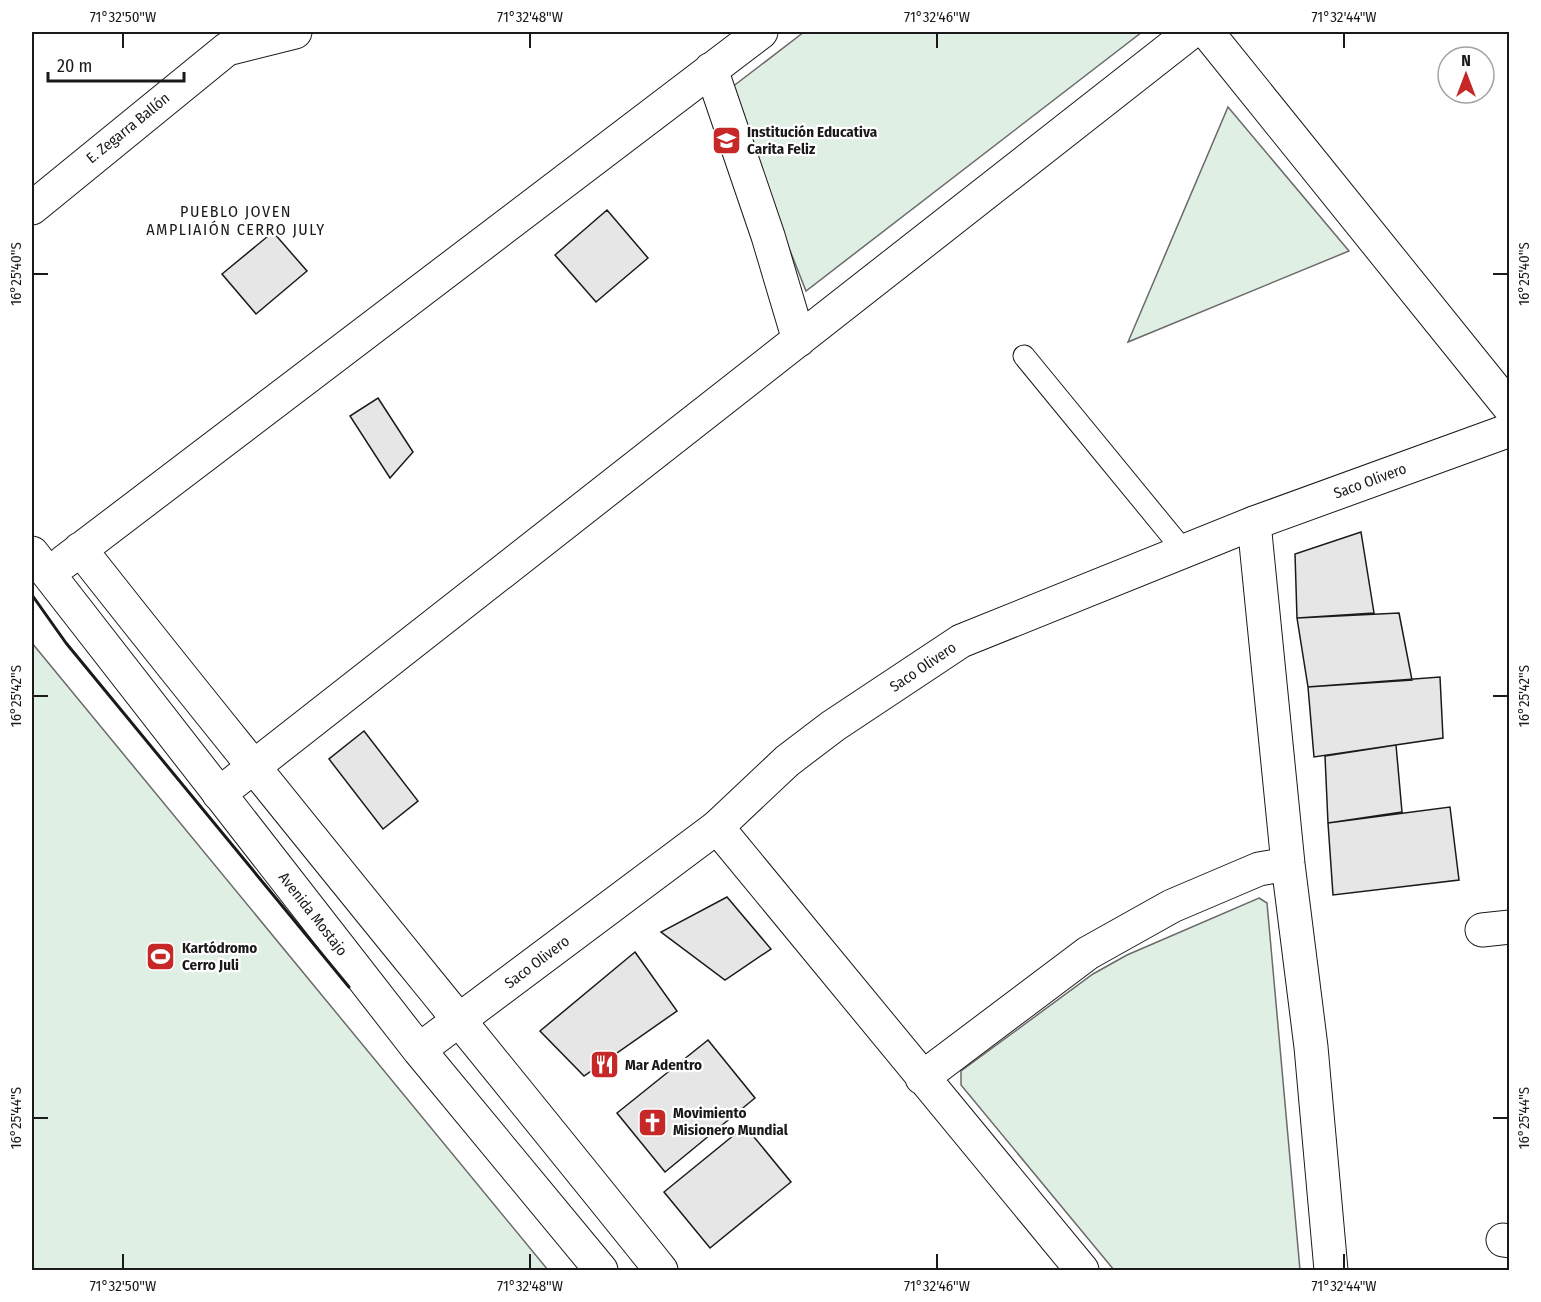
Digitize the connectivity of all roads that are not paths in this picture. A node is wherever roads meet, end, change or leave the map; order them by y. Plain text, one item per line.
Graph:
1 (295, 32) edge
2 (761, 32) edge
3 (1191, 32) edge
4 (1207, 32) edge
5 (236, 40) edge
6 (711, 69) junction
7 (32, 208) edge
8 (799, 340) junction
9 (1024, 356) dead end
10 (1509, 408) edge
11 (1509, 430) edge
12 (1254, 523) junction
13 (80, 549) junction
14 (1184, 551) junction
15 (40, 564) edge
16 (253, 769) junction
17 (219, 794) junction
18 (717, 827) junction
19 (1288, 864) junction
20 (460, 1019) junction
21 (419, 1050) junction
22 (921, 1078) junction
23 (601, 1270) edge
24 (661, 1270) edge
25 (1082, 1270) edge
26 (1331, 1270) edge

1 - 5 street, E. Zegarra Ballón
2 - 6 street
3 - 8 street
4 - 10 street
5 - 7 street, E. Zegarra Ballón
6 - 8 street
6 - 13 street
8 - 16 street
9 - 14 lane
11 - 12 street, Saco Olivero
12 - 14 street, Saco Olivero
12 - 19 street
13 - 15 street
13 - 16 street
14 - 18 street, Saco Olivero
15 - 17 street, Avenida Mostajo
16 - 17 street
16 - 20 street
17 - 21 street, Avenida Mostajo
18 - 20 street, Saco Olivero
18 - 22 street
19 - 22 street
19 - 26 street
20 - 21 street, Saco Olivero
20 - 24 street
21 - 23 street, Avenida Mostajo
22 - 25 street

